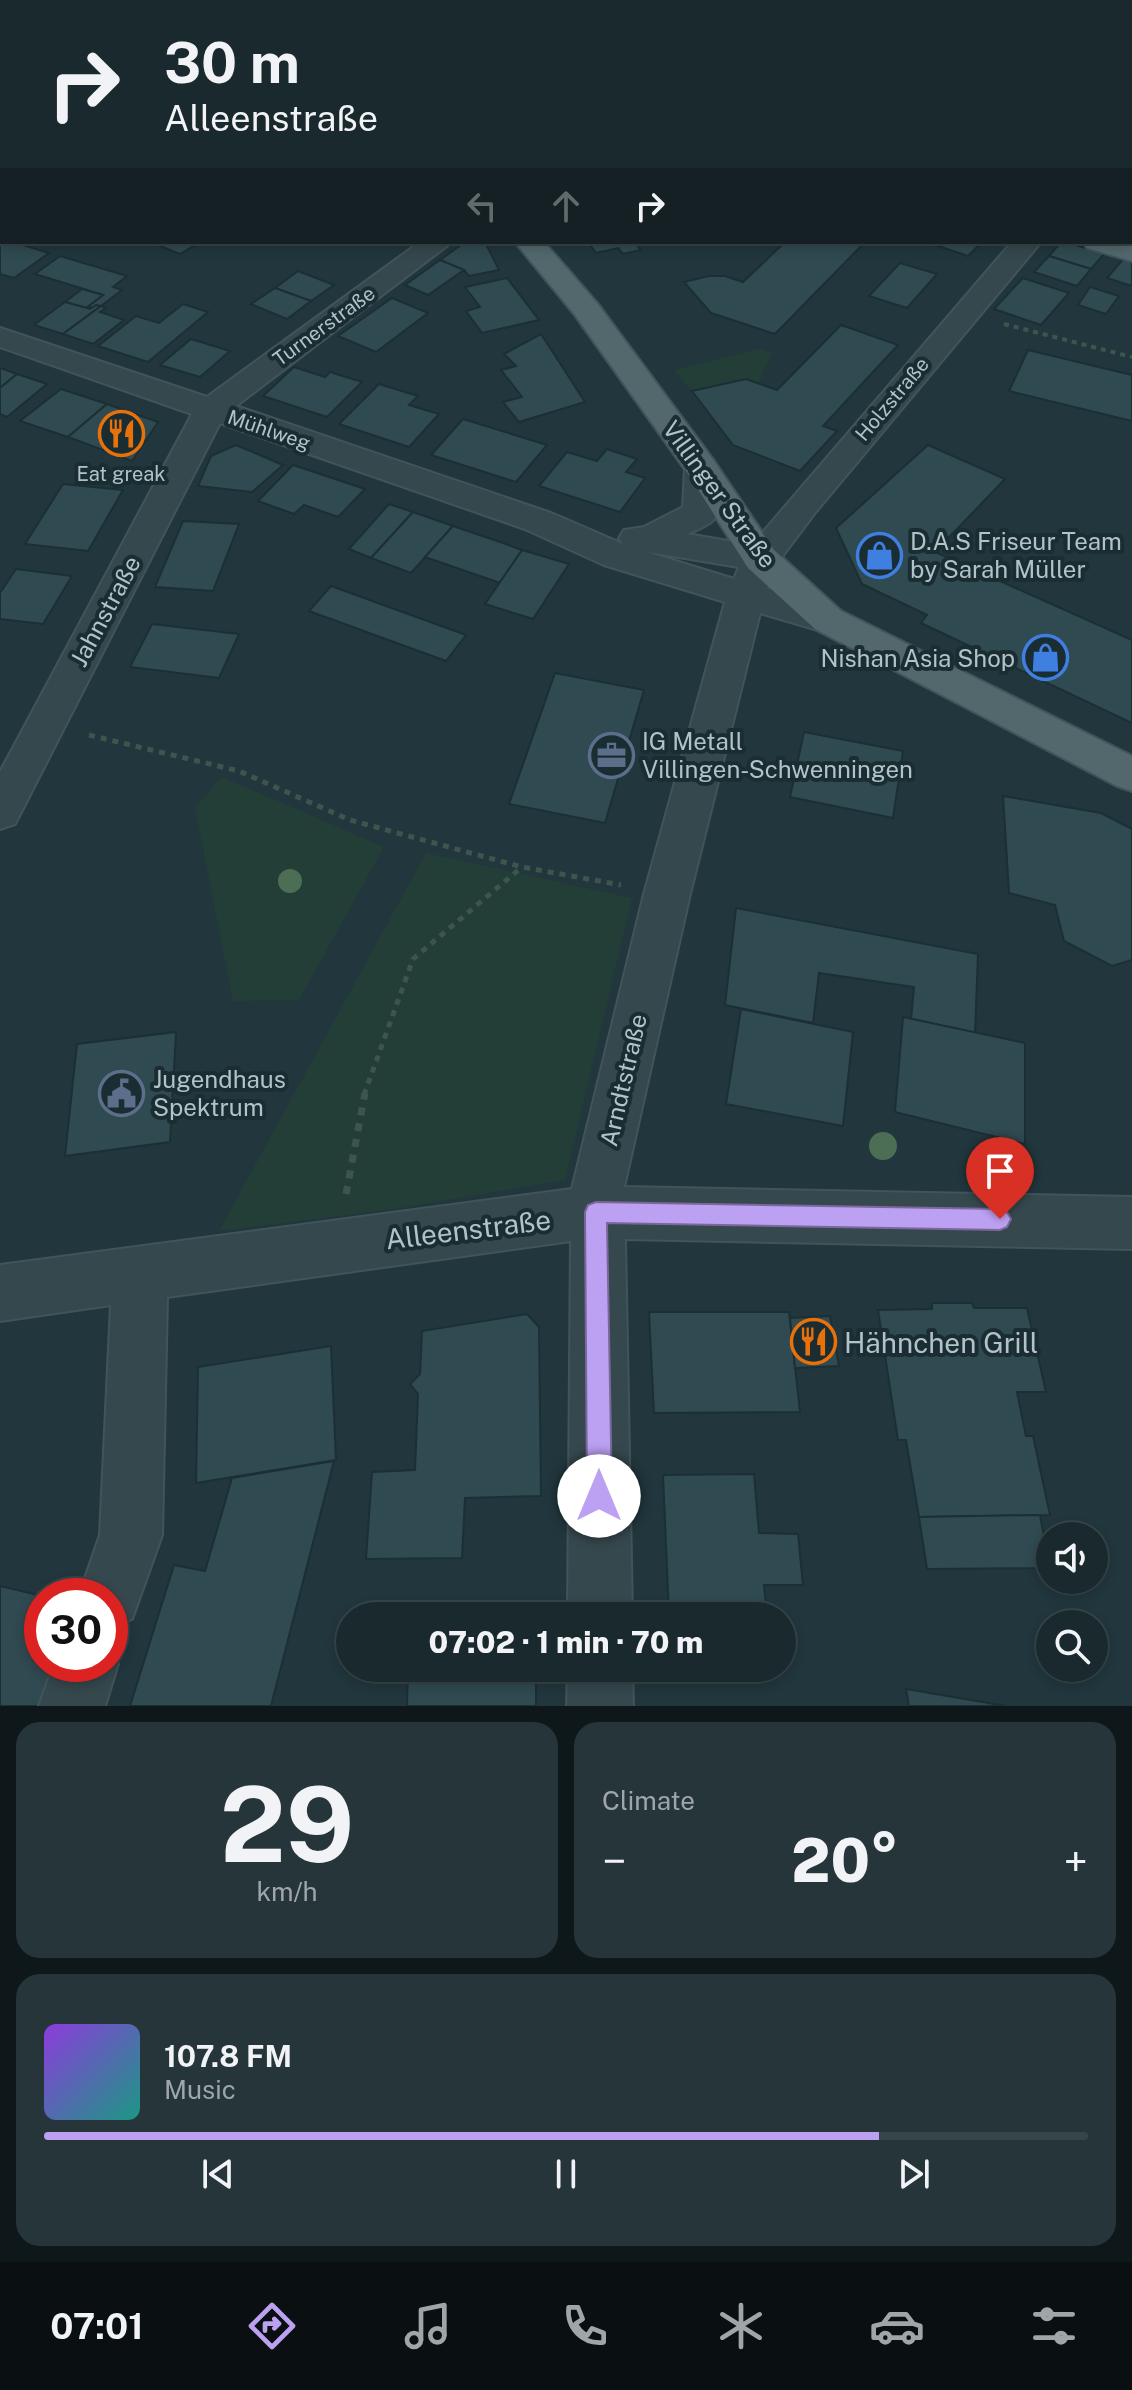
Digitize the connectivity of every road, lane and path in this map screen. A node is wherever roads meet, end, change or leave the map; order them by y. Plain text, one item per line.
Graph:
1 (435, 244) edge
2 (531, 244) edge
3 (1025, 244) edge
4 (1104, 244) edge
5 (1132, 252) edge
6 (964, 314) junction
7 (0, 337) edge
8 (1132, 357) edge
9 (210, 410) junction
10 (702, 469) junction
11 (538, 521) junction
12 (648, 540) junction
13 (753, 577) junction
14 (828, 620) joint
15 (43, 729) junction
16 (1132, 775) edge
17 (0, 812) edge
18 (522, 867) junction
19 (633, 887) dead end
20 (344, 1207) dead end
21 (596, 1212) junction
22 (1132, 1223) edge
23 (140, 1274) junction
24 (0, 1293) edge
25 (116, 1578) edge
26 (600, 1602) edge
27 (80, 1682) edge
28 (600, 1682) edge
29 (72, 1706) edge
30 (600, 1706) edge

1 - 9 street, Turnerstraße
2 - 10 main road, Villinger Straße
3 - 6 street, Holzstraße
4 - 5 main road
6 - 8 path
6 - 13 street, Holzstraße
7 - 9 street, Mühlweg
9 - 11 street, Mühlweg
9 - 15 street, Jahnstraße
10 - 12 street
10 - 13 main road, Villinger Straße
11 - 12 street, Mühlweg
11 - 13 street, Mühlweg
12 - 13 street, Mühlweg
13 - 14 street, Mühlweg
13 - 21 street, Arndtstraße
14 - 16 main road
15 - 17 street, Jahnstraße
15 - 18 path
18 - 19 path
18 - 20 path
21 - 22 street, Alleenstraße
21 - 23 street, Alleenstraße
21 - 26 street, Arndtstraße
23 - 24 street, Alleenstraße
23 - 25 street
27 - 29 street
28 - 30 street

